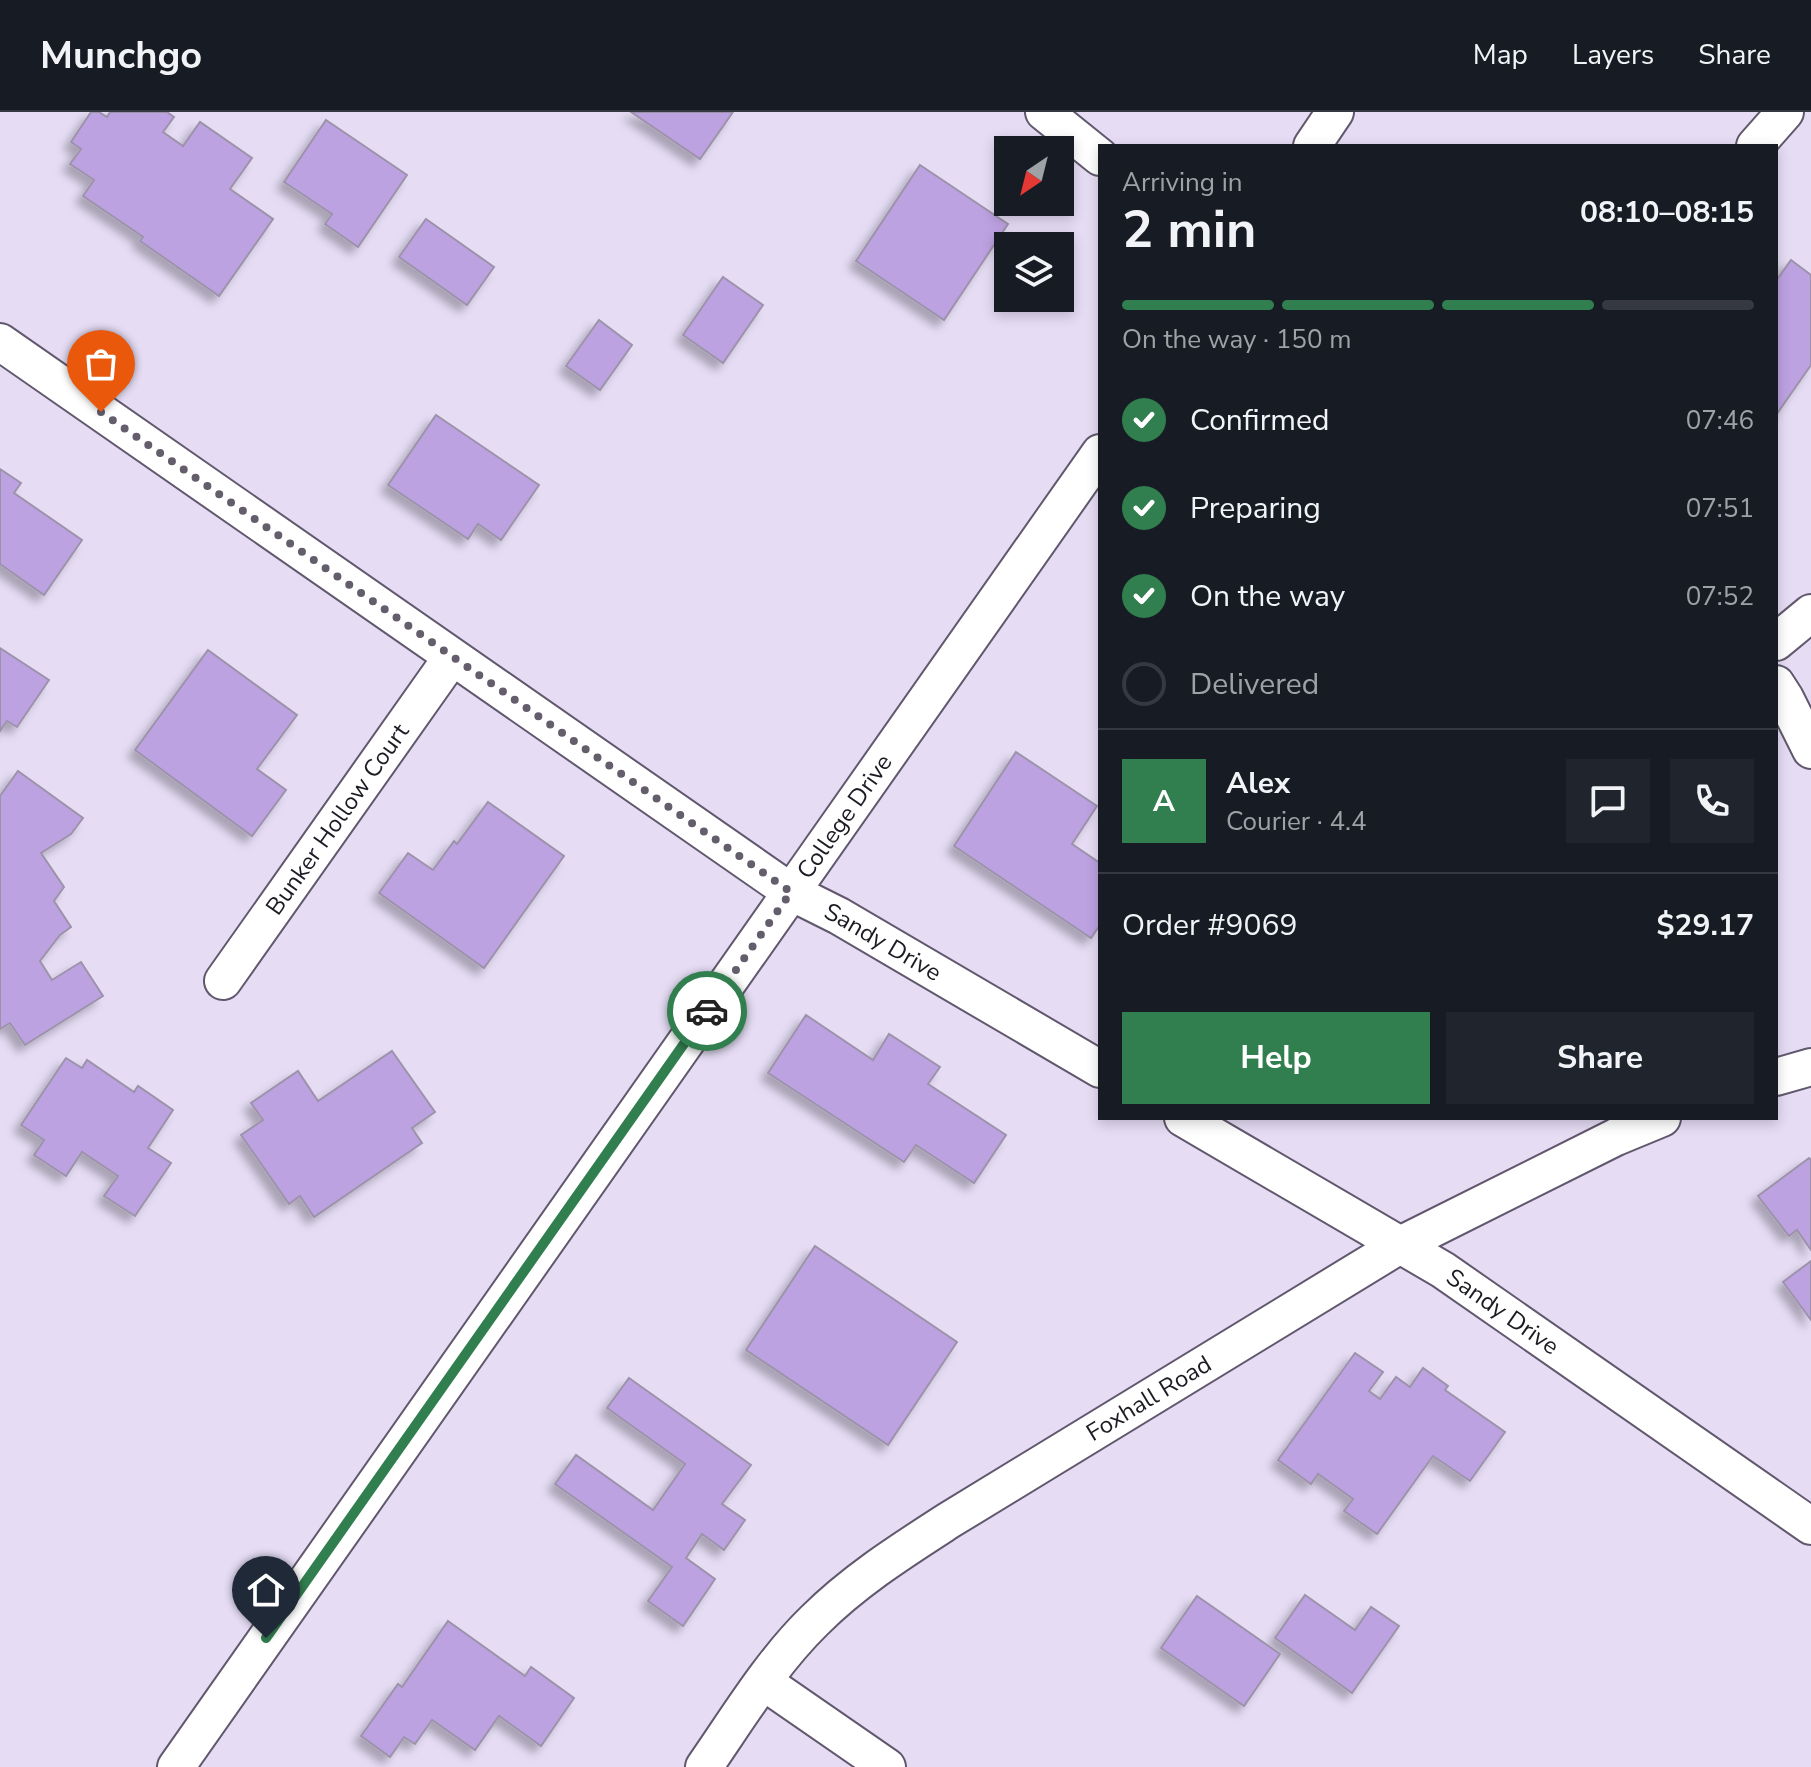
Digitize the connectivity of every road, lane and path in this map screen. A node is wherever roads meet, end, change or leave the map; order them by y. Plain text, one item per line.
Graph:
1 (1044, 112) edge
2 (1335, 112) edge
3 (1785, 112) edge
4 (1313, 144) edge
5 (1757, 144) edge
6 (1098, 155) edge
7 (0, 342) edge
8 (1098, 456) edge
9 (1811, 613) edge
10 (1778, 640) edge
11 (452, 657) junction
12 (1778, 687) edge
13 (1811, 750) edge
14 (791, 892) junction
15 (223, 981) dead end
16 (1811, 1067) edge
17 (1098, 1068) edge
18 (1778, 1076) edge
19 (1186, 1120) edge
20 (1657, 1120) edge
21 (1400, 1245) junction
22 (1811, 1526) edge
23 (764, 1682) junction
24 (176, 1767) edge
25 (704, 1767) edge
26 (887, 1767) edge

1 - 6 street
2 - 4 street
3 - 5 street
7 - 11 street, Sandy Drive
8 - 14 street, College Drive
9 - 10 street
11 - 14 street, Sandy Drive
11 - 15 street, Bunker Hollow Court
12 - 13 street
14 - 17 street, Sandy Drive
14 - 24 street, College Drive
16 - 18 street
19 - 21 street, Sandy Drive
20 - 21 street, Foxhall Road
21 - 22 street, Sandy Drive
21 - 23 street, Foxhall Road
23 - 25 street, Foxhall Road
23 - 26 street

